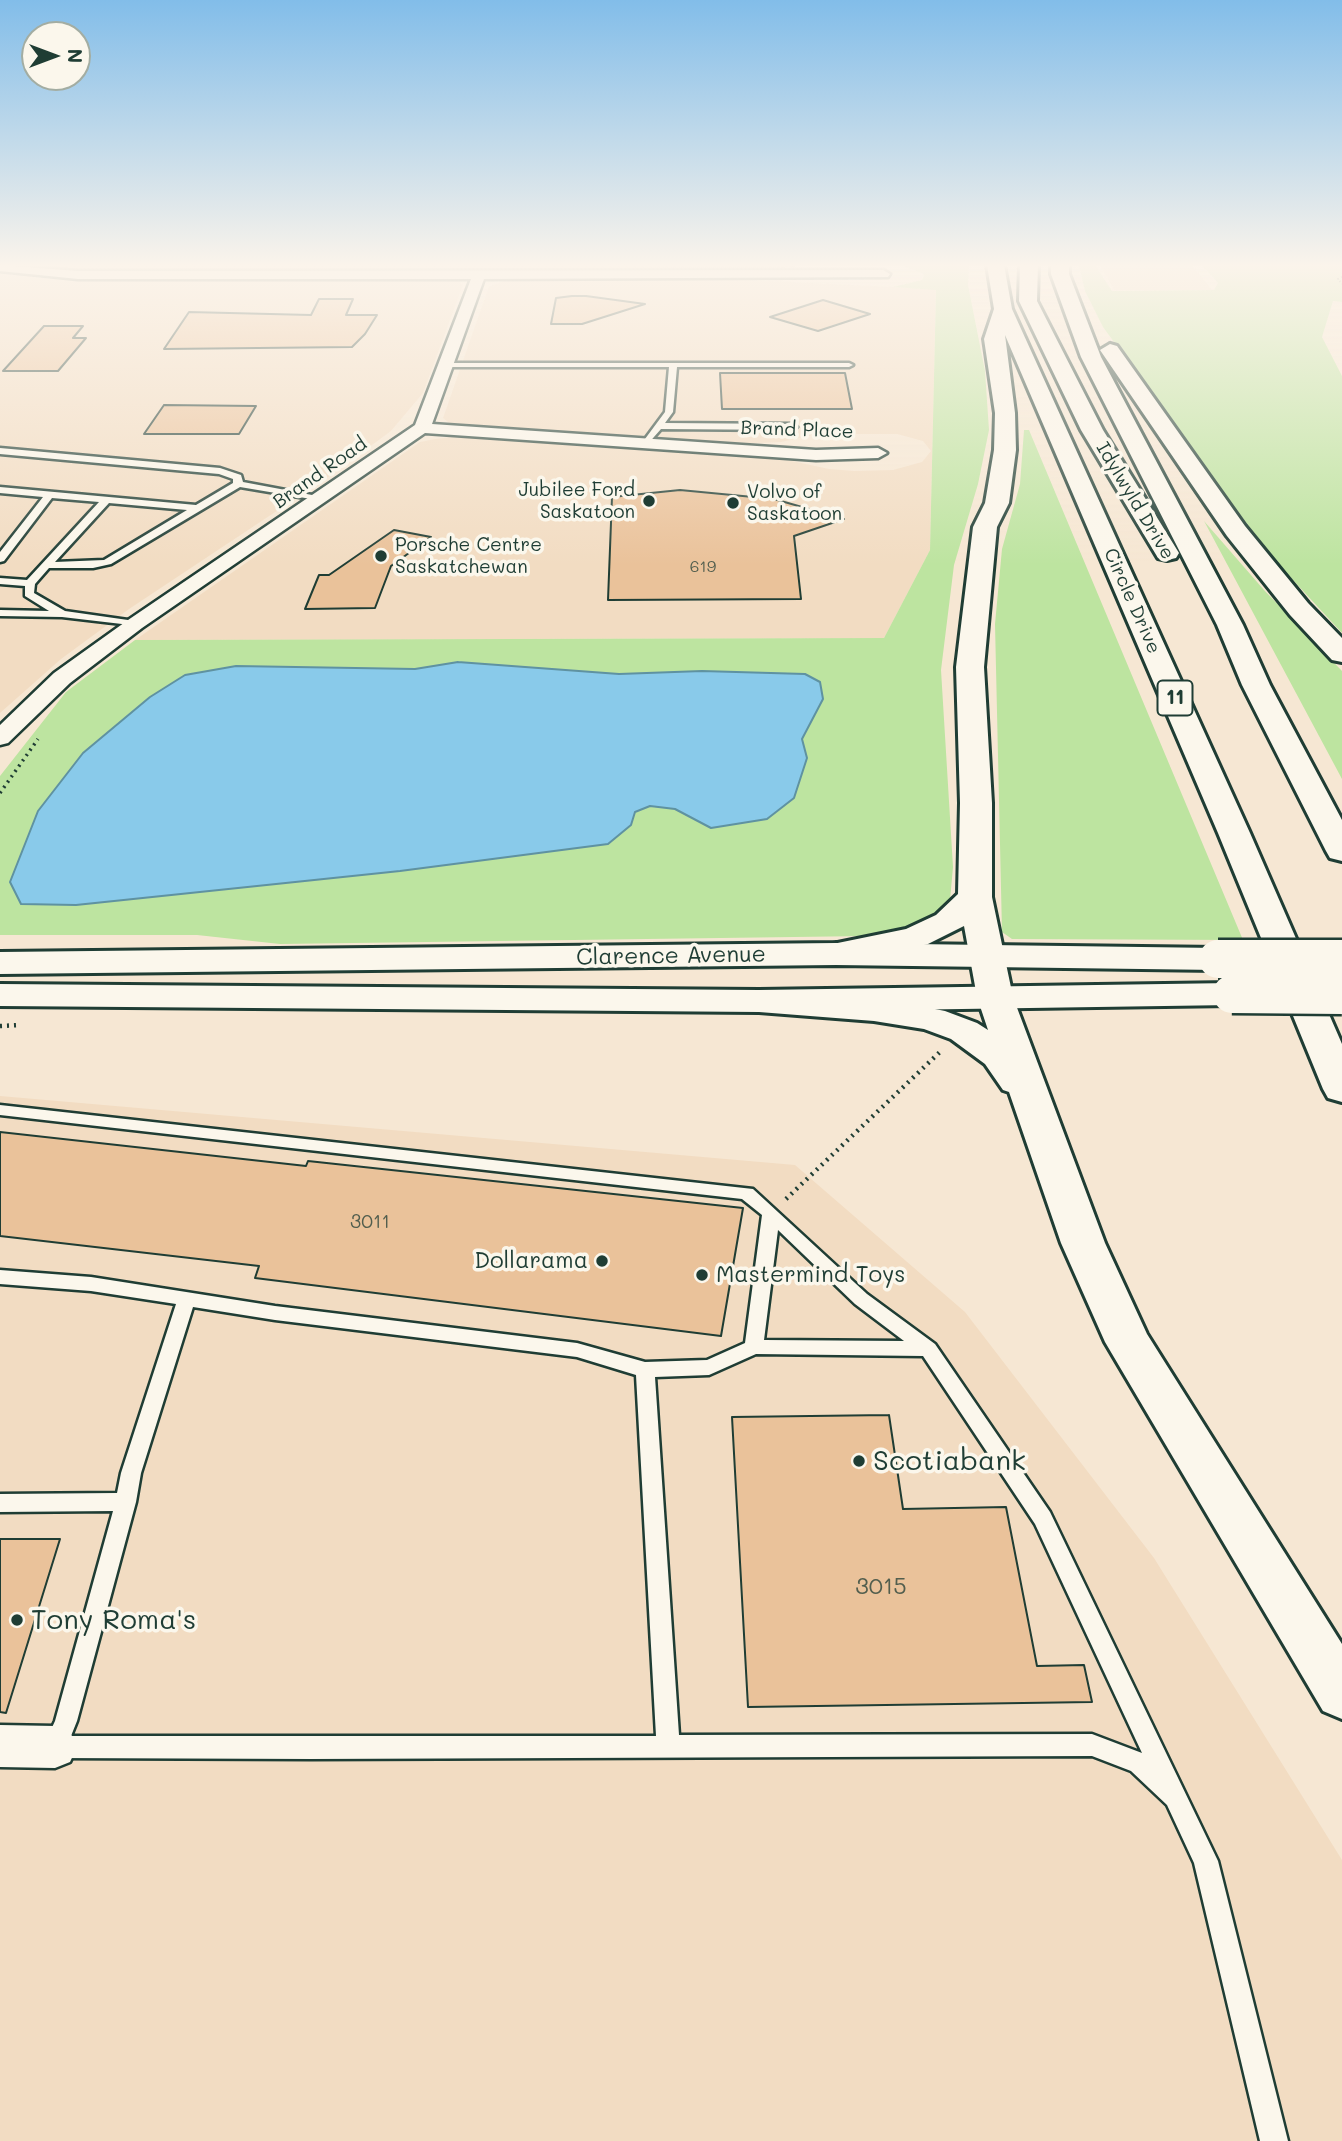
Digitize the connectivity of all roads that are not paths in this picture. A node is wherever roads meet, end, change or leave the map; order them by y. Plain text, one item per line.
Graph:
1 (445, 365) joint
2 (673, 365) junction
3 (849, 365) dead end
4 (998, 365) edge
5 (1028, 365) edge
6 (1060, 365) edge
7 (1095, 365) edge
8 (1119, 365) edge
9 (659, 426) junction
10 (793, 427) dead end
11 (422, 428) junction
12 (646, 443) junction
13 (0, 451) edge
14 (878, 453) dead end
15 (238, 484) junction
16 (0, 490) edge
17 (49, 495) junction
18 (323, 498) junction
19 (106, 500) junction
20 (196, 508) junction
21 (0, 559) edge
22 (46, 565) junction
23 (0, 581) edge
24 (30, 583) junction
25 (0, 613) edge
26 (62, 614) junction
27 (135, 624) junction
28 (1342, 654) edge
29 (1256, 685) junction
30 (0, 738) edge
31 (1342, 851) edge
32 (975, 897) junction
33 (836, 954) junction
34 (989, 957) junction
35 (1342, 959) edge
36 (0, 963) edge
37 (0, 995) edge
38 (49, 995) junction
39 (1342, 995) edge
40 (995, 997) junction
41 (760, 1001) junction
42 (0, 1005) edge
43 (1342, 1089) edge
44 (1029, 1097) junction
45 (0, 1110) edge
46 (771, 1213) junction
47 (0, 1277) edge
48 (187, 1298) junction
49 (754, 1347) junction
50 (928, 1349) junction
51 (645, 1370) junction
52 (126, 1502) junction
53 (0, 1503) edge
54 (1342, 1693) edge
55 (0, 1746) edge
56 (55, 1747) junction
57 (668, 1747) junction
58 (1175, 1797) junction
59 (1274, 2141) edge

1 - 2 lane
1 - 11 street
2 - 3 lane
2 - 9 lane
4 - 32 main road
5 - 43 main road, Circle Drive / 11
6 - 29 main road, Idylwyld Drive
7 - 29 main road
8 - 28 main road
9 - 10 lane
9 - 12 lane
11 - 12 street, Brand Place
11 - 18 street, Brand Road
12 - 14 street, Brand Place
13 - 15 lane
15 - 18 lane
15 - 20 lane
16 - 17 lane
17 - 19 lane
17 - 21 lane
18 - 27 street, Brand Road
19 - 20 lane
19 - 22 lane
20 - 22 lane
22 - 24 lane
23 - 24 lane
24 - 26 lane
25 - 26 lane
26 - 27 lane
27 - 30 street, Brand Road
29 - 31 main road
32 - 33 main road
32 - 34 main road
33 - 34 main road, Clarence Avenue
33 - 36 main road, Clarence Avenue
34 - 35 main road, Clarence Avenue, bridge
34 - 40 main road
37 - 38 main road, Clarence Avenue
38 - 41 main road, Clarence Avenue
38 - 42 main road
39 - 40 main road, Clarence Avenue, bridge
40 - 41 main road, Clarence Avenue
40 - 44 main road
41 - 44 main road
44 - 54 main road
45 - 46 lane
46 - 49 lane
46 - 50 lane
47 - 48 lane
48 - 51 lane
48 - 52 lane
49 - 50 lane
49 - 51 lane
50 - 58 lane
51 - 57 lane
52 - 53 lane
52 - 56 lane
55 - 56 street
56 - 57 lane
57 - 58 lane
58 - 59 lane

